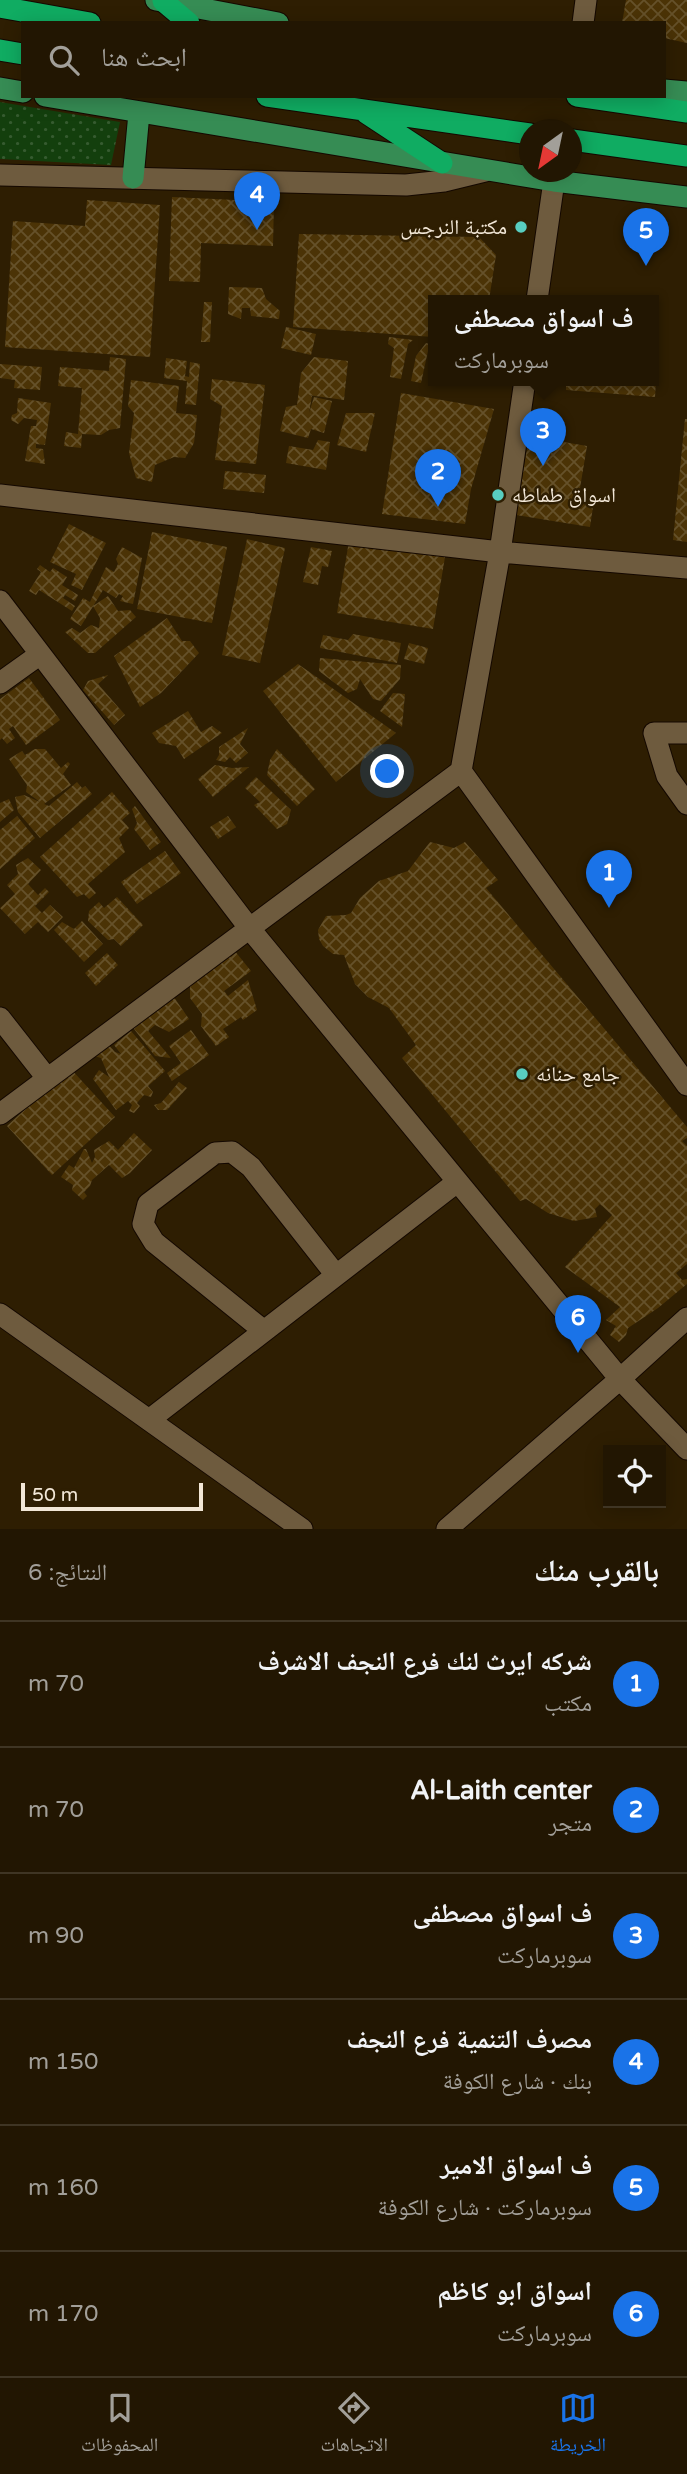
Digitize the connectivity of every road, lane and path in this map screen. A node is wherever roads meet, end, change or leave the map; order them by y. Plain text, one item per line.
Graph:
1 (586, 0) edge
2 (159, 1) edge
3 (0, 6) edge
4 (79, 21) edge
5 (186, 21) edge
6 (267, 21) edge
7 (583, 21) edge
8 (0, 50) edge
9 (21, 54) edge
10 (0, 88) edge
11 (666, 89) edge
12 (21, 92) edge
13 (687, 92) edge
14 (55, 98) edge
15 (280, 98) edge
16 (591, 98) edge
17 (361, 110) junction
18 (687, 112) edge
19 (139, 113) junction
20 (519, 132) edge
21 (582, 141) edge
22 (687, 156) edge
23 (442, 163) junction
24 (485, 171) junction
25 (0, 175) edge
26 (519, 176) edge
27 (133, 178) junction
28 (554, 182) edge
29 (562, 182) edge
30 (687, 197) edge
31 (538, 295) edge
32 (524, 386) edge
33 (0, 495) edge
34 (500, 552) junction
35 (687, 568) edge
36 (0, 601) edge
37 (39, 654) junction
38 (0, 683) edge
39 (687, 733) edge
40 (461, 771) junction
41 (687, 804) edge
42 (250, 929) junction
43 (0, 1018) edge
44 (47, 1078) junction
45 (687, 1085) edge
46 (0, 1114) edge
47 (457, 1182) junction
48 (336, 1275) junction
49 (0, 1314) edge
50 (687, 1318) edge
51 (264, 1331) junction
52 (620, 1380) junction
53 (149, 1420) junction
54 (687, 1449) edge
55 (302, 1529) edge
56 (447, 1529) edge

1 - 7 street
2 - 5 highway
2 - 6 main road
3 - 4 highway
8 - 9 highway
10 - 12 main road
11 - 13 main road
14 - 19 main road
15 - 17 highway
16 - 18 highway
17 - 20 highway
17 - 23 highway
19 - 23 main road
19 - 27 main road
21 - 22 highway
23 - 24 main road
24 - 26 main road
24 - 27 street
25 - 27 street
28 - 31 street
29 - 30 main road
32 - 34 street
33 - 34 street
34 - 35 street
34 - 40 street
36 - 37 street
37 - 38 street
37 - 42 street
39 - 41 street
40 - 42 street
40 - 45 street
42 - 44 street
42 - 47 street
43 - 44 street
44 - 46 street
47 - 48 street
47 - 52 street
48 - 51 street
48 - 51 street
49 - 53 street
50 - 52 street
51 - 53 street
52 - 54 street
52 - 56 street
53 - 55 street

